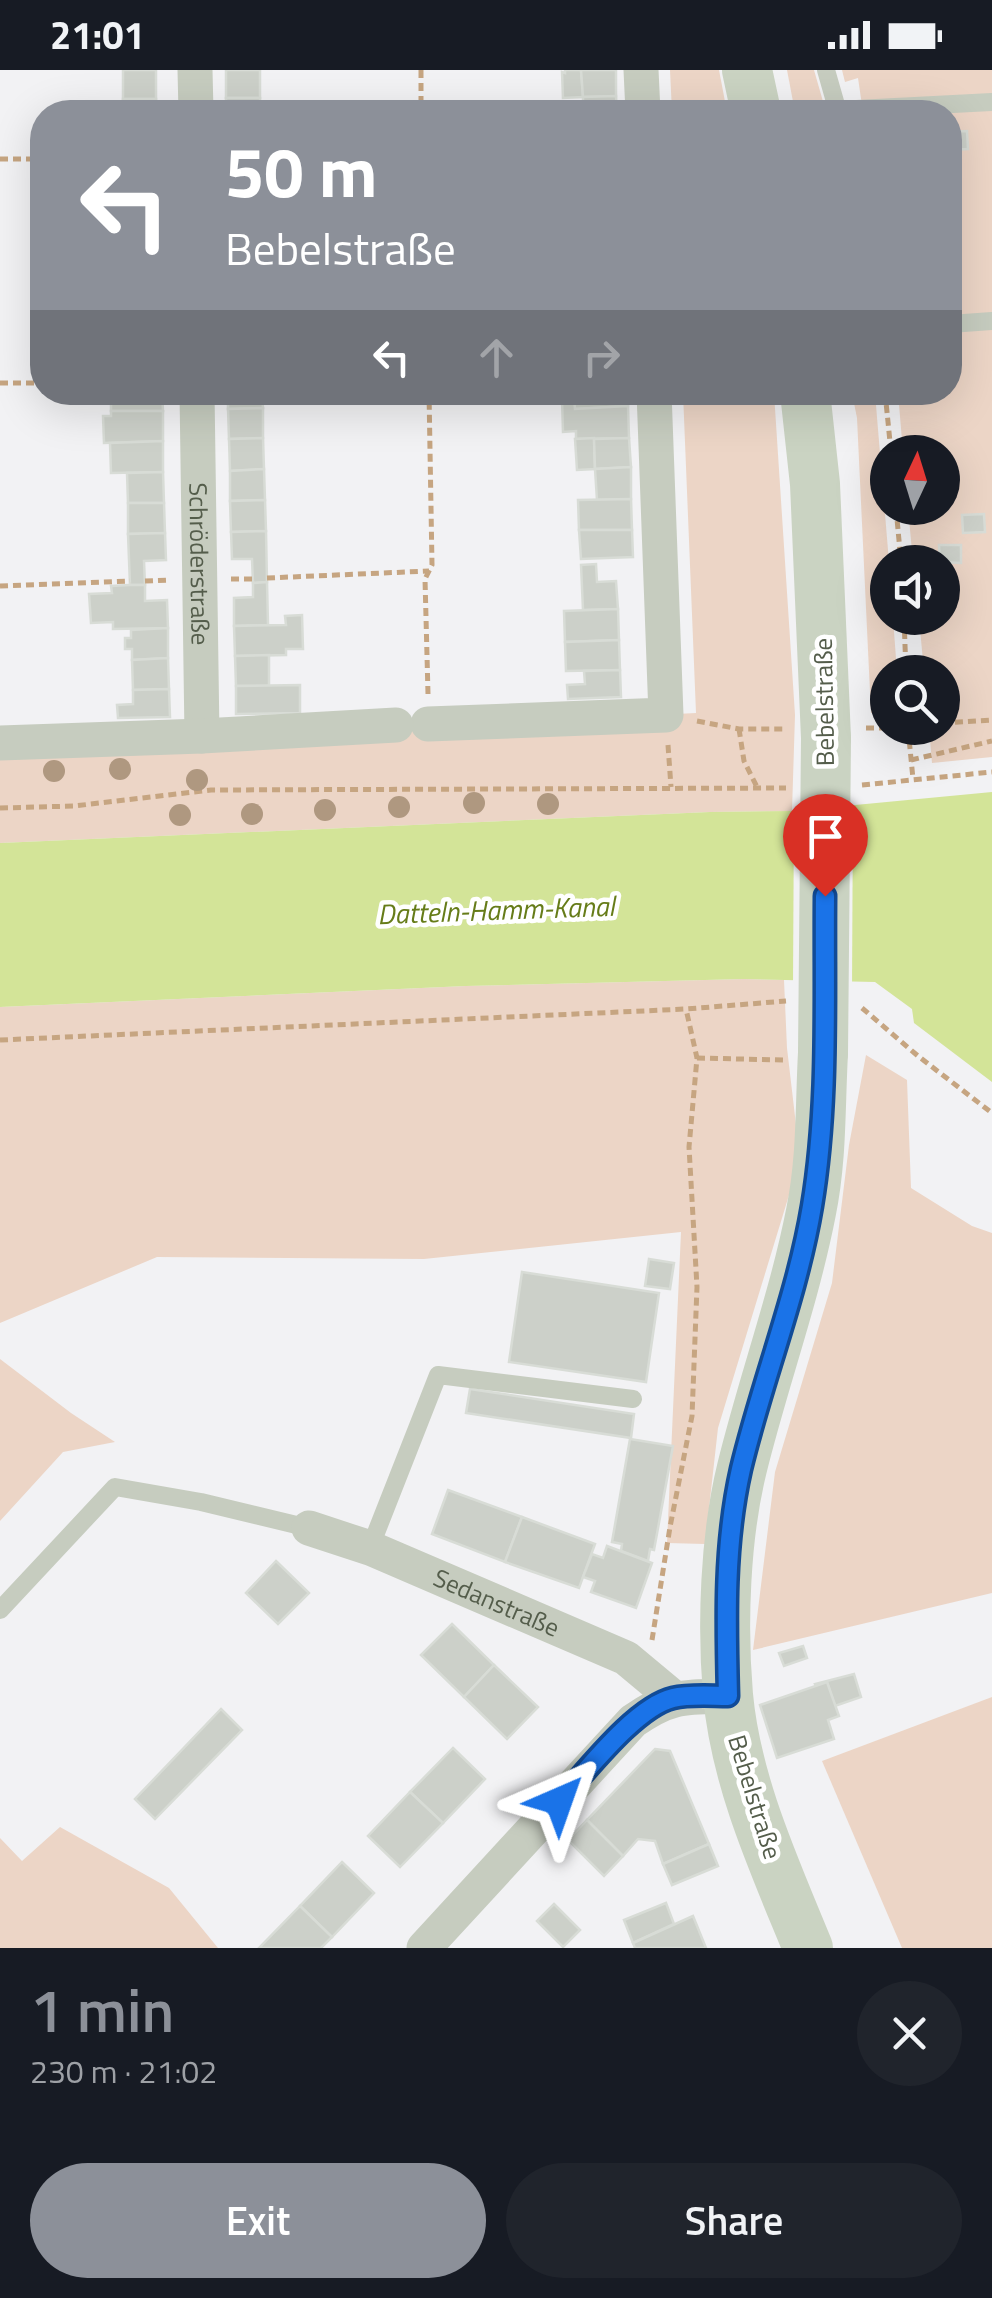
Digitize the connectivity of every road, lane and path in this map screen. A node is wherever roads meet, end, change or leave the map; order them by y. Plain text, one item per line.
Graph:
1 (195, 70) edge
2 (421, 70) edge
3 (641, 70) edge
4 (747, 70) edge
5 (826, 70) edge
6 (196, 100) edge
7 (421, 100) edge
8 (642, 100) edge
9 (753, 100) edge
10 (835, 100) edge
11 (992, 102) edge
12 (962, 104) edge
13 (0, 159) edge
14 (30, 160) edge
15 (992, 322) edge
16 (962, 323) edge
17 (30, 382) edge
18 (0, 383) edge
19 (197, 405) edge
20 (429, 405) edge
21 (654, 405) edge
22 (806, 405) edge
23 (886, 405) edge
24 (889, 435) edge
25 (429, 572) junction
26 (267, 578) dead end
27 (130, 581) dead end
28 (0, 586) edge
29 (992, 720) edge
30 (960, 722) edge
31 (412, 724) junction
32 (826, 733) junction
33 (202, 736) junction
34 (992, 740) edge
35 (0, 743) edge
36 (910, 745) edge
37 (911, 760) junction
38 (992, 772) edge
39 (912, 779) junction
40 (856, 786) dead end
41 (758, 788) junction
42 (786, 788) dead end
43 (0, 808) edge
44 (0, 1040) edge
45 (823, 1056) junction
46 (697, 1058) junction
47 (633, 1399) dead end
48 (309, 1528) joint
49 (370, 1548) junction
50 (0, 1610) edge
51 (661, 1686) junction
52 (728, 1696) junction
53 (424, 1948) edge
54 (808, 1948) edge

1 - 6 street
2 - 7 path
3 - 8 street
4 - 9 main road
5 - 10 lane
11 - 12 lane
13 - 14 path
15 - 16 lane
17 - 18 path
19 - 33 street, Schröderstraße
20 - 25 path
21 - 31 street
22 - 32 main road, Bebelstraße
23 - 24 path
25 - 26 path
25 - 31 path
27 - 28 path
29 - 30 path
31 - 33 street
32 - 41 path
32 - 45 main road, Bebelstraße, bridge
33 - 35 street
34 - 37 path
36 - 37 path
37 - 39 path
38 - 39 path
39 - 40 path
41 - 42 path
41 - 43 path
44 - 46 path
45 - 46 path
45 - 52 main road, Bebelstraße
46 - 51 path
47 - 49 lane
48 - 49 street, Sedanstraße
48 - 50 lane
49 - 51 street, Sedanstraße
51 - 52 street
51 - 53 street
52 - 54 main road, Bebelstraße

